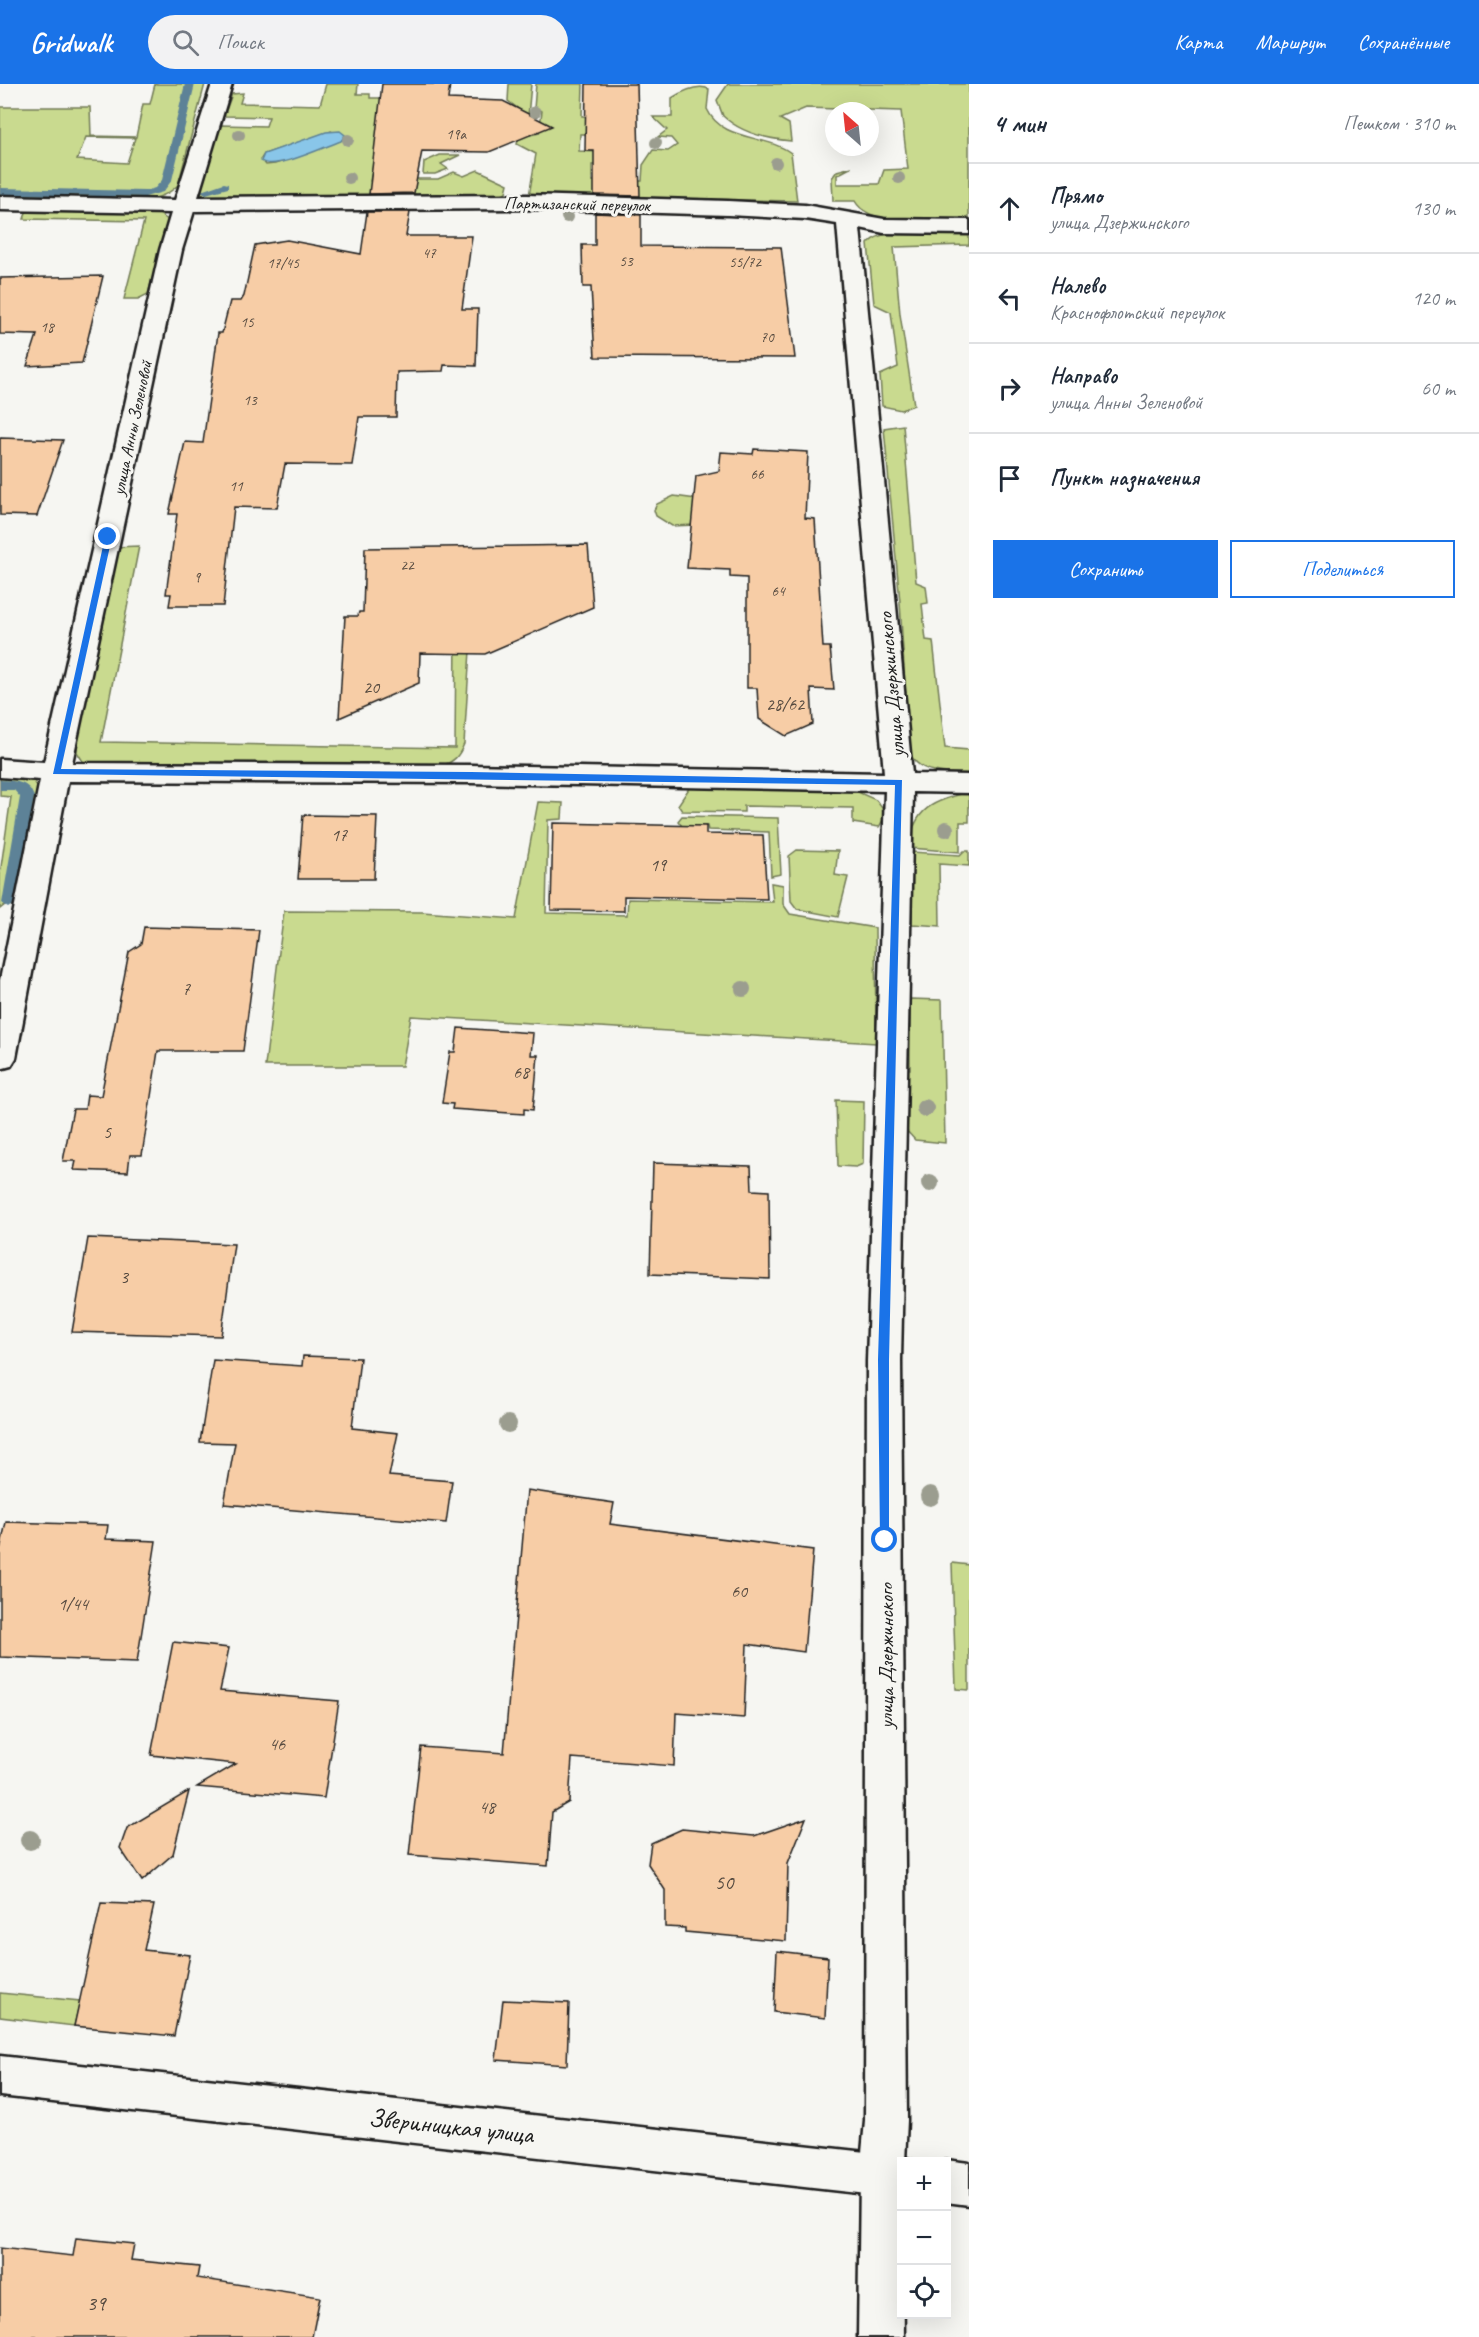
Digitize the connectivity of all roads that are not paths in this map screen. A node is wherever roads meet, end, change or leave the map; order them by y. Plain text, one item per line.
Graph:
1 (222, 84) edge
2 (0, 202) edge
3 (183, 205) junction
4 (848, 221) junction
5 (969, 227) edge
6 (0, 768) edge
7 (56, 772) junction
8 (899, 782) junction
9 (969, 784) edge
10 (0, 1058) edge
11 (0, 2076) edge
12 (892, 2176) edge
13 (951, 2182) edge
14 (969, 2184) edge
15 (881, 2337) edge

1 - 3 street, улица Анны Зеленовой
2 - 3 street, Партизанский переулок
3 - 4 street, Партизанский переулок
3 - 7 street, улица Анны Зеленовой
4 - 5 street, Партизанский переулок
4 - 8 street, улица Дзержинского
6 - 7 street
7 - 8 street
7 - 10 street, улица Анны Зеленовой
8 - 9 street
8 - 12 street, улица Дзержинского
11 - 12 street, Звериницкая улица
12 - 15 street, улица Дзержинского
13 - 14 street

